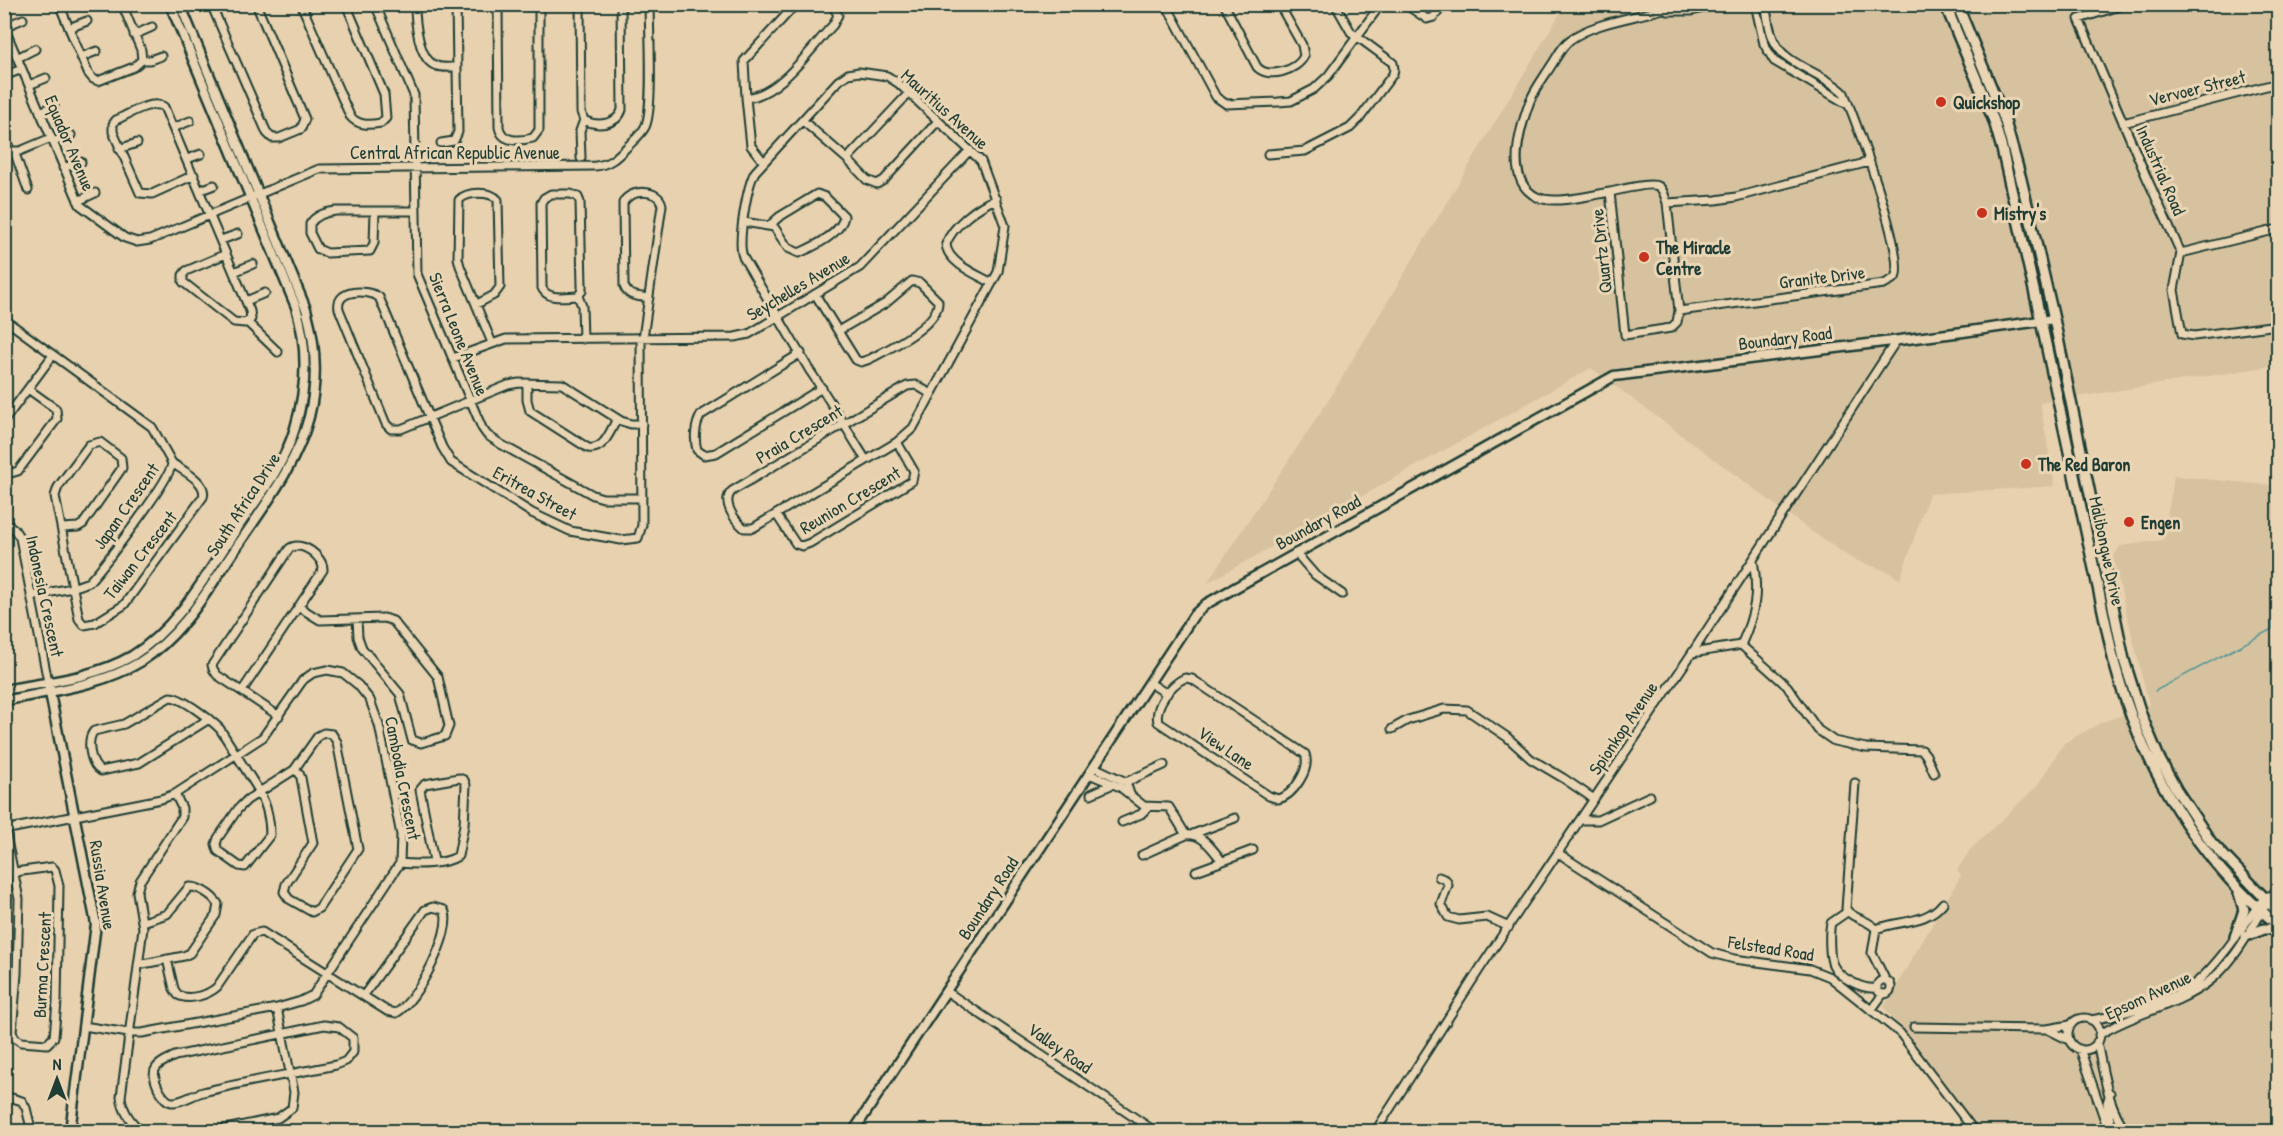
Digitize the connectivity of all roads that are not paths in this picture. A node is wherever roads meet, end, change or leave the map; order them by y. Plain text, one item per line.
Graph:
1 (59, 4) edge
2 (170, 4) edge
3 (180, 4) edge
4 (211, 4) edge
5 (256, 4) edge
6 (301, 4) edge
7 (346, 4) edge
8 (375, 4) edge
9 (416, 4) edge
10 (456, 4) edge
11 (498, 4) edge
12 (540, 4) edge
13 (580, 4) edge
14 (621, 4) edge
15 (649, 4) edge
16 (796, 4) edge
17 (832, 4) edge
18 (1178, 4) edge
19 (1224, 4) edge
20 (1279, 4) edge
21 (1335, 4) edge
22 (1382, 4) edge
23 (1405, 4) edge
24 (1444, 4) edge
25 (1678, 4) edge
26 (1720, 4) edge
27 (1755, 4) edge
28 (1765, 4) edge
29 (1946, 4) edge
30 (1957, 4) edge
31 (2126, 4) edge
32 (122, 5) edge
33 (1167, 7) edge
34 (1662, 11) junction
35 (23, 19) dead end
36 (87, 21) dead end
37 (4, 27) edge
38 (152, 27) dead end
39 (69, 28) junction
40 (134, 35) junction
41 (1357, 36) junction
42 (35, 49) dead end
43 (97, 51) dead end
44 (161, 56) dead end
45 (81, 57) junction
46 (17, 58) junction
47 (142, 60) junction
48 (456, 66) junction
49 (22, 69) junction
50 (4, 76) edge
51 (46, 78) dead end
52 (2278, 83) edge
53 (29, 85) junction
54 (909, 93) junction
55 (746, 99) junction
56 (1847, 105) junction
57 (54, 106) dead end
58 (40, 112) junction
59 (584, 120) junction
60 (190, 121) dead end
61 (803, 121) junction
62 (938, 121) junction
63 (2123, 123) junction
64 (173, 128) junction
65 (71, 135) dead end
66 (4, 136) edge
67 (52, 140) junction
68 (137, 143) dead end
69 (441, 143) dead end
70 (119, 149) junction
71 (970, 150) junction
72 (10, 151) edge
73 (201, 154) dead end
74 (1268, 154) dead end
75 (581, 158) dead end
76 (186, 159) junction
77 (847, 159) junction
78 (763, 161) junction
79 (81, 162) dead end
80 (1869, 162) junction
81 (415, 167) junction
82 (63, 168) junction
83 (194, 175) junction
84 (214, 185) dead end
85 (28, 190) dead end
86 (201, 190) junction
87 (1610, 192) junction
88 (94, 193) dead end
89 (256, 197) junction
90 (996, 199) junction
91 (78, 201) junction
92 (1667, 203) junction
93 (375, 211) junction
94 (416, 211) junction
95 (210, 216) junction
96 (744, 222) junction
97 (770, 225) junction
98 (2278, 229) edge
99 (238, 234) dead end
100 (221, 240) junction
101 (141, 242) joint
102 (2181, 253) junction
103 (226, 254) junction
104 (253, 264) dead end
105 (234, 272) junction
106 (992, 283) junction
107 (265, 293) dead end
108 (815, 294) junction
109 (578, 296) junction
110 (649, 298) junction
111 (246, 300) junction
112 (477, 304) junction
113 (1679, 311) junction
114 (779, 316) junction
115 (2054, 319) junction
116 (2041, 321) junction
117 (247, 322) junction
118 (6, 323) edge
119 (2278, 325) edge
120 (838, 331) junction
121 (642, 338) junction
122 (583, 339) junction
123 (1896, 341) junction
124 (492, 343) junction
125 (278, 352) dead end
126 (801, 353) junction
127 (53, 355) junction
128 (453, 358) junction
129 (527, 383) junction
130 (822, 388) junction
131 (28, 389) junction
132 (932, 394) junction
133 (470, 401) junction
134 (430, 417) junction
135 (617, 419) junction
136 (4, 421) edge
137 (642, 424) junction
138 (844, 425) junction
139 (897, 442) junction
140 (866, 460) junction
141 (172, 463) junction
142 (4, 470) edge
143 (642, 498) junction
144 (776, 514) junction
145 (4, 521) edge
146 (756, 526) joint
147 (62, 528) junction
148 (1296, 554) junction
149 (1753, 560) junction
150 (72, 588) junction
151 (1342, 594) dead end
152 (31, 596) junction
153 (299, 607) junction
154 (357, 619) junction
155 (1742, 645) junction
156 (1692, 653) junction
157 (1150, 683) junction
158 (49, 686) junction
159 (4, 690) edge
160 (242, 691) junction
161 (1167, 694) junction
162 (4, 700) edge
163 (279, 716) junction
164 (208, 719) junction
165 (1392, 729) dead end
166 (236, 755) junction
167 (1164, 765) dead end
168 (294, 770) junction
169 (1092, 771) junction
170 (1934, 773) dead end
171 (1114, 782) junction
172 (1126, 782) junction
173 (1855, 783) dead end
174 (259, 791) junction
175 (175, 794) junction
176 (1091, 794) dead end
177 (1130, 794) junction
178 (1650, 796) dead end
179 (1594, 800) junction
180 (1148, 807) junction
181 (75, 817) junction
182 (1235, 818) dead end
183 (1581, 820) junction
184 (1122, 822) dead end
185 (5, 830) edge
186 (1190, 835) junction
187 (1253, 850) dead end
188 (1558, 853) junction
189 (1142, 855) dead end
190 (434, 861) junction
191 (1222, 861) junction
192 (400, 863) junction
193 (1196, 871) dead end
194 (15, 872) junction
195 (1439, 877) dead end
196 (2278, 887) edge
197 (2237, 888) junction
198 (2268, 898) junction
199 (1943, 903) dead end
200 (2260, 910) junction
201 (1847, 912) junction
202 (2278, 912) edge
203 (143, 922) junction
204 (1509, 927) junction
205 (2278, 927) edge
206 (1876, 929) junction
207 (2235, 936) junction
208 (2246, 936) junction
209 (167, 959) junction
210 (138, 965) junction
211 (328, 973) junction
212 (1886, 979) junction
213 (1877, 988) junction
214 (946, 991) junction
215 (1883, 994) junction
216 (364, 995) junction
217 (277, 1008) junction
218 (1872, 1009) junction
219 (2091, 1020) junction
220 (2070, 1025) junction
221 (83, 1026) junction
222 (1914, 1026) dead end
223 (2047, 1029) junction
224 (286, 1033) junction
225 (129, 1034) junction
226 (2098, 1039) junction
227 (2069, 1040) junction
228 (2080, 1049) junction
229 (290, 1074) junction
230 (2110, 1093) junction
231 (4, 1102) edge
232 (32, 1131) edge
233 (70, 1131) edge
234 (142, 1131) edge
235 (211, 1131) edge
236 (853, 1131) edge
237 (1156, 1131) edge
238 (1375, 1131) edge
239 (1974, 1131) edge
240 (2110, 1131) edge
241 (2127, 1131) edge

1 - 39 street
2 - 89 street, South Africa Drive
3 - 89 street, South Africa Drive
4 - 5 street
6 - 7 street
8 - 81 street, Sierra Leone Avenue
9 - 48 street
10 - 48 street
11 - 12 street
13 - 59 street
14 - 59 street
15 - 81 street, Central African Republic Avenue
16 - 55 street
17 - 55 street
18 - 33 street
19 - 20 street
21 - 41 street
22 - 41 street
23 - 24 street
25 - 34 street
26 - 34 street
27 - 56 street
28 - 56 street, Granite Drive
29 - 116 main road, Malibongwe Drive
30 - 115 main road, Malibongwe Drive
31 - 63 street, Industrial Road
32 - 40 street
33 - 41 street
34 - 87 street
35 - 37 street
36 - 39 street
37 - 46 street, Equador Avenue
38 - 40 street
39 - 45 street
40 - 47 street
41 - 74 street
42 - 46 street
43 - 45 street
44 - 47 street
45 - 47 street
46 - 49 street, Equador Avenue
48 - 69 street
49 - 50 street
49 - 53 street, Equador Avenue
51 - 53 street
52 - 63 street, Vervoer Street
53 - 58 street, Equador Avenue
54 - 61 street, Mauritius Avenue
54 - 62 street, Mauritius Avenue
54 - 77 street
55 - 78 street
56 - 80 street, Granite Drive
57 - 58 street
58 - 67 street, Equador Avenue
59 - 75 street
60 - 64 street
61 - 77 street
61 - 78 street, Mauritius Avenue
62 - 71 street, Mauritius Avenue
62 - 77 street
63 - 102 street, Industrial Road
64 - 70 street
64 - 76 street
65 - 67 street
66 - 72 street
67 - 72 street
67 - 82 street, Equador Avenue
68 - 70 street
70 - 83 street
71 - 90 street, Mauritius Avenue
71 - 108 street, Seychelles Avenue
72 - 85 street
73 - 76 street
76 - 83 street
78 - 96 street, Mauritius Avenue
79 - 82 street
80 - 92 street
80 - 113 street, Granite Drive
81 - 89 street, Central African Republic Avenue
81 - 94 street, Sierra Leone Avenue
82 - 91 street, Equador Avenue
83 - 86 street
84 - 86 street
86 - 95 street
87 - 92 street, Quartz Drive
87 - 113 street, Quartz Drive
88 - 91 street
89 - 95 street, Central African Republic Avenue
89 - 158 street, South Africa Drive
90 - 106 street, Mauritius Avenue
90 - 106 street
91 - 101 street, Equador Avenue
92 - 113 street
93 - 93 street
93 - 94 street
94 - 128 street, Sierra Leone Avenue
95 - 100 street
95 - 101 street, Central African Republic Avenue
96 - 97 street
96 - 114 street, Mauritius Avenue
97 - 97 street
98 - 102 street
99 - 100 street
100 - 103 street
102 - 119 street
103 - 105 street
103 - 117 street
104 - 105 street
105 - 111 street
106 - 132 street, Mauritius Avenue
107 - 111 street
108 - 114 street, Seychelles Avenue
108 - 120 street
109 - 109 street
109 - 122 street
110 - 110 street, Eritrea Street
110 - 121 street, Eritrea Street
111 - 117 street
112 - 112 street
112 - 124 street
114 - 121 street, Seychelles Avenue
114 - 126 street, Mauritius Avenue
115 - 116 street, Boundary Road
115 - 198 main road, Malibongwe Drive
116 - 123 street, Boundary Road
116 - 197 main road, Malibongwe Drive
117 - 125 street
118 - 127 street, Japan Crescent
120 - 120 street
121 - 122 street, Seychelles Avenue
121 - 137 street, Eritrea Street
122 - 124 street, Seychelles Avenue
123 - 148 street, Boundary Road
123 - 149 street, Spionkop Avenue
124 - 128 street, Seychelles Avenue
126 - 130 street, Mauritius Avenue
126 - 130 street
127 - 131 street
127 - 141 street, Japan Crescent
128 - 133 street, Sierra Leone Avenue
129 - 133 street
129 - 135 street
129 - 135 street
130 - 138 street, Mauritius Avenue
131 - 136 street
131 - 142 street
132 - 138 street, Praia Crescent
132 - 139 street, Mauritius Avenue
133 - 134 street
133 - 143 street, Sierra Leone Avenue
134 - 134 street
134 - 143 street, Eritrea Street
135 - 137 street
137 - 143 street, Eritrea Street
138 - 140 street, Mauritius Avenue
138 - 146 street, Praia Crescent
139 - 140 street, Mauritius Avenue
139 - 144 street, Reunion Crescent
140 - 144 street, Mauritius Avenue
141 - 150 street, Japan Crescent
141 - 150 street, Taiwan Crescent
144 - 146 street, Mauritius Avenue
145 - 152 street, Indonesia Crescent
147 - 147 street
147 - 150 street
148 - 151 street
148 - 157 street, Boundary Road
149 - 155 street
149 - 156 street, Spionkop Avenue
150 - 152 street, Japan Crescent
152 - 158 street, Indonesia Crescent
153 - 154 street
153 - 160 street
153 - 160 street
154 - 154 street
155 - 156 street
155 - 170 street
156 - 179 street, Spionkop Avenue
157 - 161 street
157 - 169 street, Boundary Road
158 - 159 street, South Africa Drive
158 - 162 street, South Africa Drive
158 - 181 street, Russia Avenue
160 - 163 street
161 - 161 street, View Lane
163 - 166 street, Cambodia Crescent
163 - 192 street, Cambodia Crescent
164 - 164 street
164 - 166 street
165 - 179 street
166 - 174 street
166 - 175 street, Cambodia Crescent
167 - 172 street
168 - 168 street
168 - 174 street
169 - 171 street
169 - 214 street, Boundary Road
171 - 172 street
171 - 176 street
171 - 177 street
172 - 177 street
173 - 201 street
174 - 174 street
175 - 181 street, Cambodia Crescent
175 - 203 street
177 - 180 street
178 - 183 street
179 - 183 street, Spionkop Avenue
180 - 184 street
180 - 186 street
181 - 185 street, Cambodia Crescent
181 - 221 street, Russia Avenue
182 - 186 street
183 - 188 street, Spionkop Avenue
185 - 194 street, Burma Crescent
186 - 189 street
186 - 191 street
187 - 191 street
188 - 204 street, Spionkop Avenue
188 - 218 street, Felstead Road
190 - 190 street
190 - 192 street
191 - 193 street
192 - 211 street, Cambodia Crescent
194 - 194 street, Burma Crescent
195 - 204 street
196 - 198 street, Epsom Avenue
197 - 200 main road, Malibongwe Drive
197 - 207 main road
198 - 200 street, Epsom Avenue
198 - 202 main road, Malibongwe Drive
199 - 206 street
200 - 205 main road, Malibongwe Drive
200 - 207 street, Epsom Avenue
200 - 208 street, Epsom Avenue
201 - 206 street
201 - 213 street
203 - 209 street
203 - 210 street
204 - 238 street, Spionkop Avenue
205 - 208 main road
206 - 212 street
207 - 219 street, Epsom Avenue
208 - 226 street, Epsom Avenue
209 - 210 street
209 - 211 street
210 - 225 street
211 - 216 street
211 - 217 street, Cambodia Crescent
212 - 213 street
212 - 215 street
213 - 215 street
214 - 236 street, Boundary Road
214 - 237 street, Valley Road
215 - 218 street
216 - 216 street
217 - 224 street
217 - 225 street, Cambodia Crescent
218 - 239 street, Felstead Road
219 - 220 street
219 - 226 street
220 - 223 street
220 - 227 street
221 - 225 street, Cambodia Crescent
221 - 233 street, Russia Avenue
222 - 223 street
223 - 227 street
224 - 229 street
224 - 229 street
224 - 229 street
225 - 234 street
226 - 228 street
226 - 230 street
227 - 228 street
228 - 240 street
229 - 235 street
230 - 240 street
230 - 241 street
231 - 232 street

